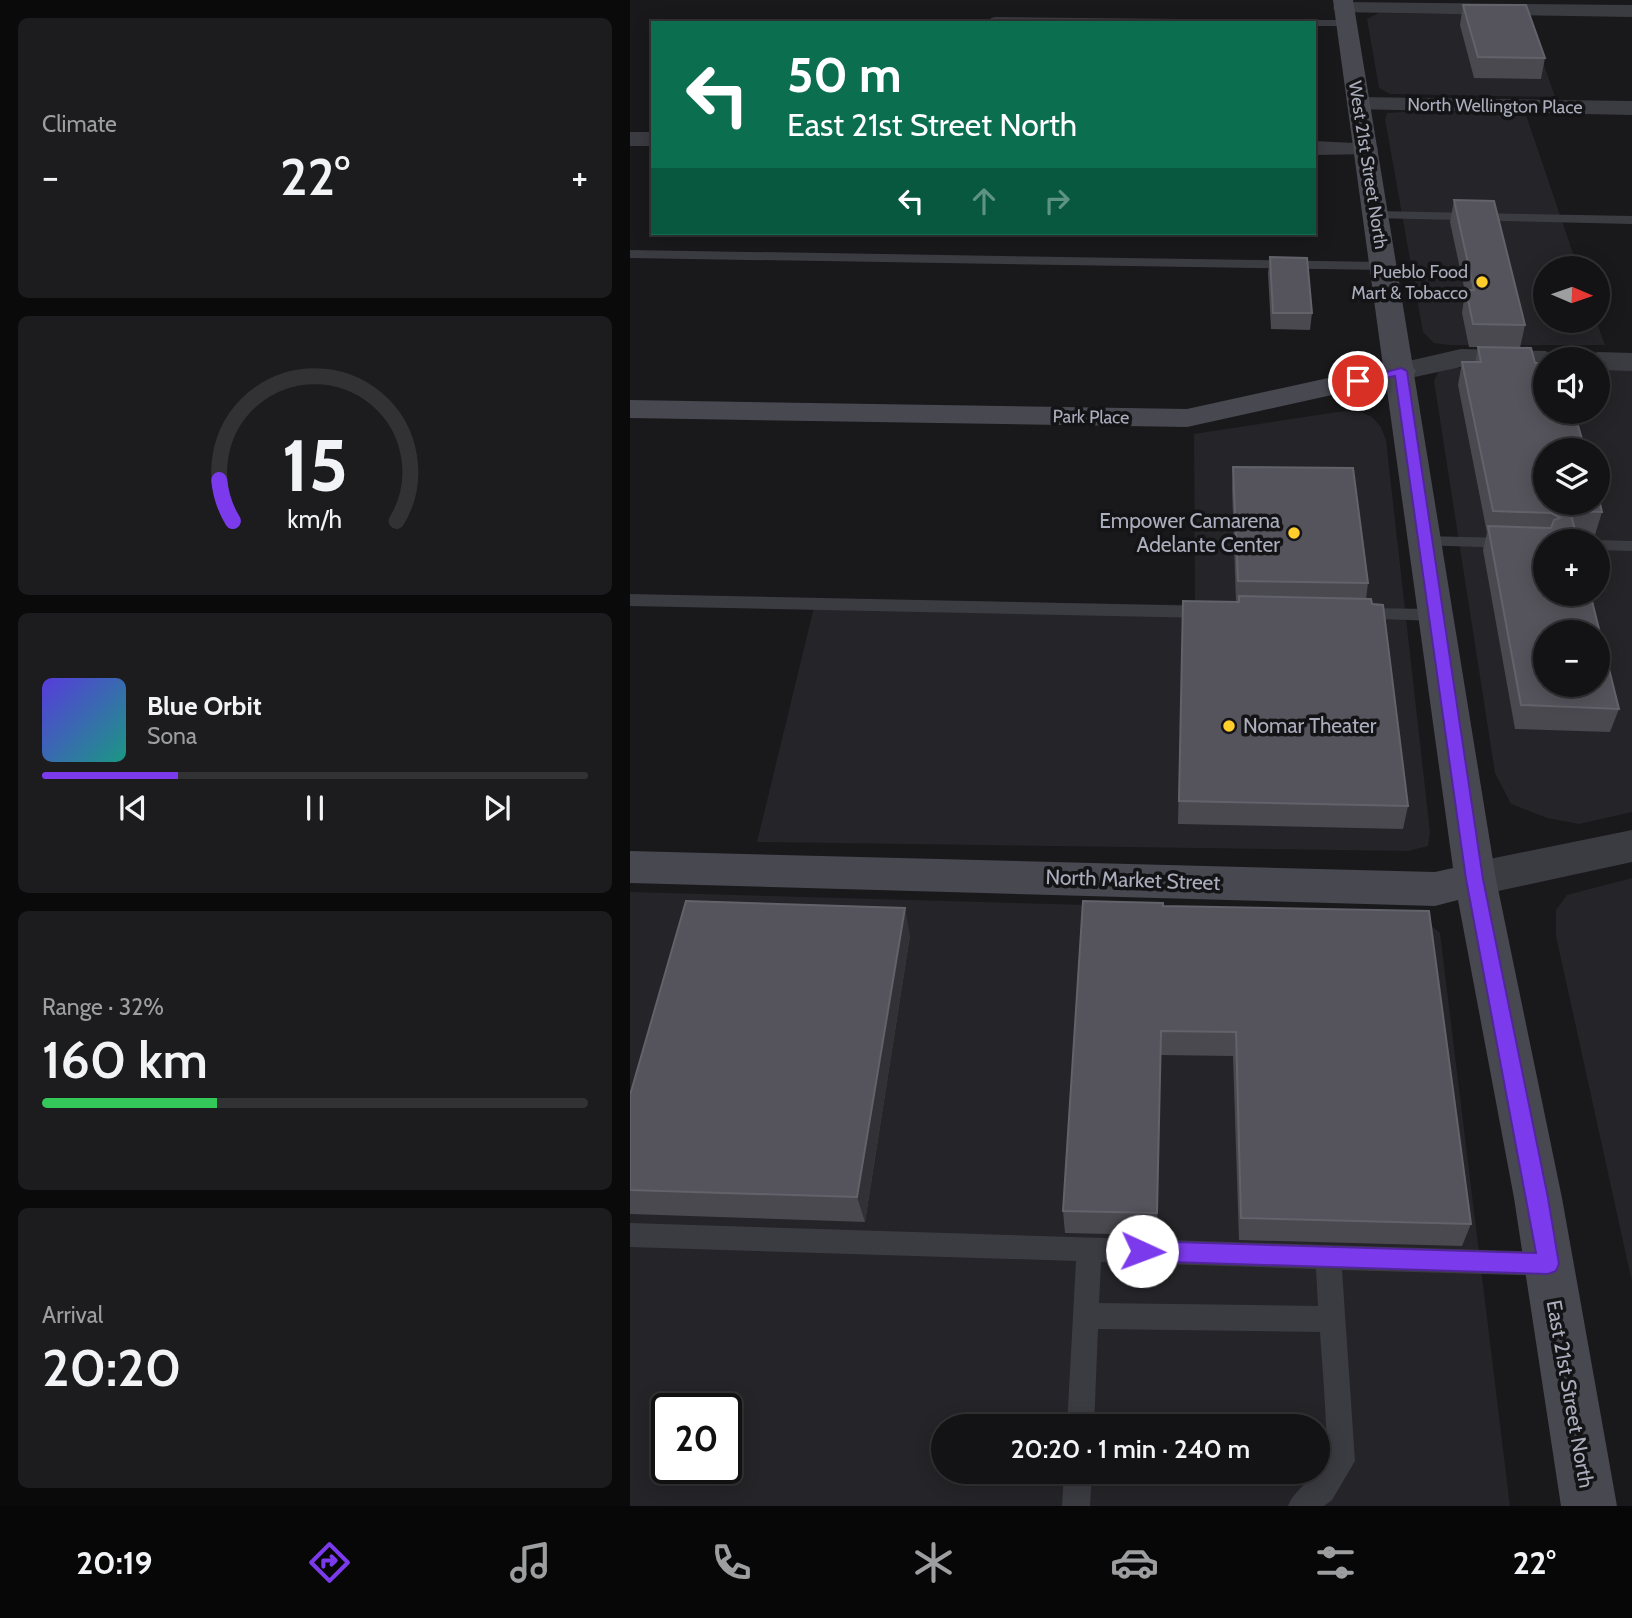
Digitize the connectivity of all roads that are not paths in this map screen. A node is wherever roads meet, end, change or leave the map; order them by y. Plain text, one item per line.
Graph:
1 (1344, 10) edge
2 (1632, 11) edge
3 (995, 20) dead end
4 (1052, 21) edge
5 (1316, 22) edge
6 (1359, 104) junction
7 (1632, 108) edge
8 (630, 139) edge
9 (651, 139) edge
10 (1316, 148) edge
11 (1366, 149) junction
12 (1376, 215) junction
13 (1632, 220) edge
14 (630, 254) edge
15 (1384, 266) junction
16 (1533, 360) edge
17 (1610, 361) edge
18 (1632, 362) edge
19 (1401, 371) junction
20 (630, 409) edge
21 (1424, 541) junction
22 (1533, 544) edge
23 (1610, 545) edge
24 (1632, 546) edge
25 (630, 600) edge
26 (1220, 612) edge
27 (1345, 614) edge
28 (1435, 615) junction
29 (1632, 846) edge
30 (630, 867) edge
31 (1475, 879) junction
32 (630, 1234) edge
33 (1089, 1249) junction
34 (1328, 1256) junction
35 (1548, 1264) junction
36 (1086, 1315) junction
37 (1333, 1319) junction
38 (1081, 1414) edge
39 (1077, 1484) edge
40 (1076, 1506) edge
41 (1303, 1506) edge
42 (1589, 1506) edge

1 - 2 street
1 - 5 lane
1 - 6 main road, West 21st Street North
3 - 4 lane
6 - 7 street, North Wellington Place
6 - 11 main road, West 21st Street North
8 - 9 street
10 - 11 street
11 - 12 main road, West 21st Street North
12 - 13 lane
12 - 15 main road, West 21st Street North
14 - 15 lane
15 - 19 main road, West 21st Street North
16 - 19 street, Park Place
17 - 18 street
19 - 20 main road, Park Place
19 - 21 main road, East 21st Street North
21 - 22 lane
21 - 28 main road, East 21st Street North
23 - 24 lane
25 - 26 lane
27 - 28 lane
28 - 31 main road, East 21st Street North
29 - 31 street, North Market Street
30 - 31 main road, North Market Street
31 - 35 main road, East 21st Street North
32 - 33 lane
33 - 34 lane
33 - 36 lane
34 - 35 lane
34 - 37 lane
35 - 42 main road, East 21st Street North
36 - 37 lane
36 - 38 lane
37 - 41 lane
39 - 40 lane

